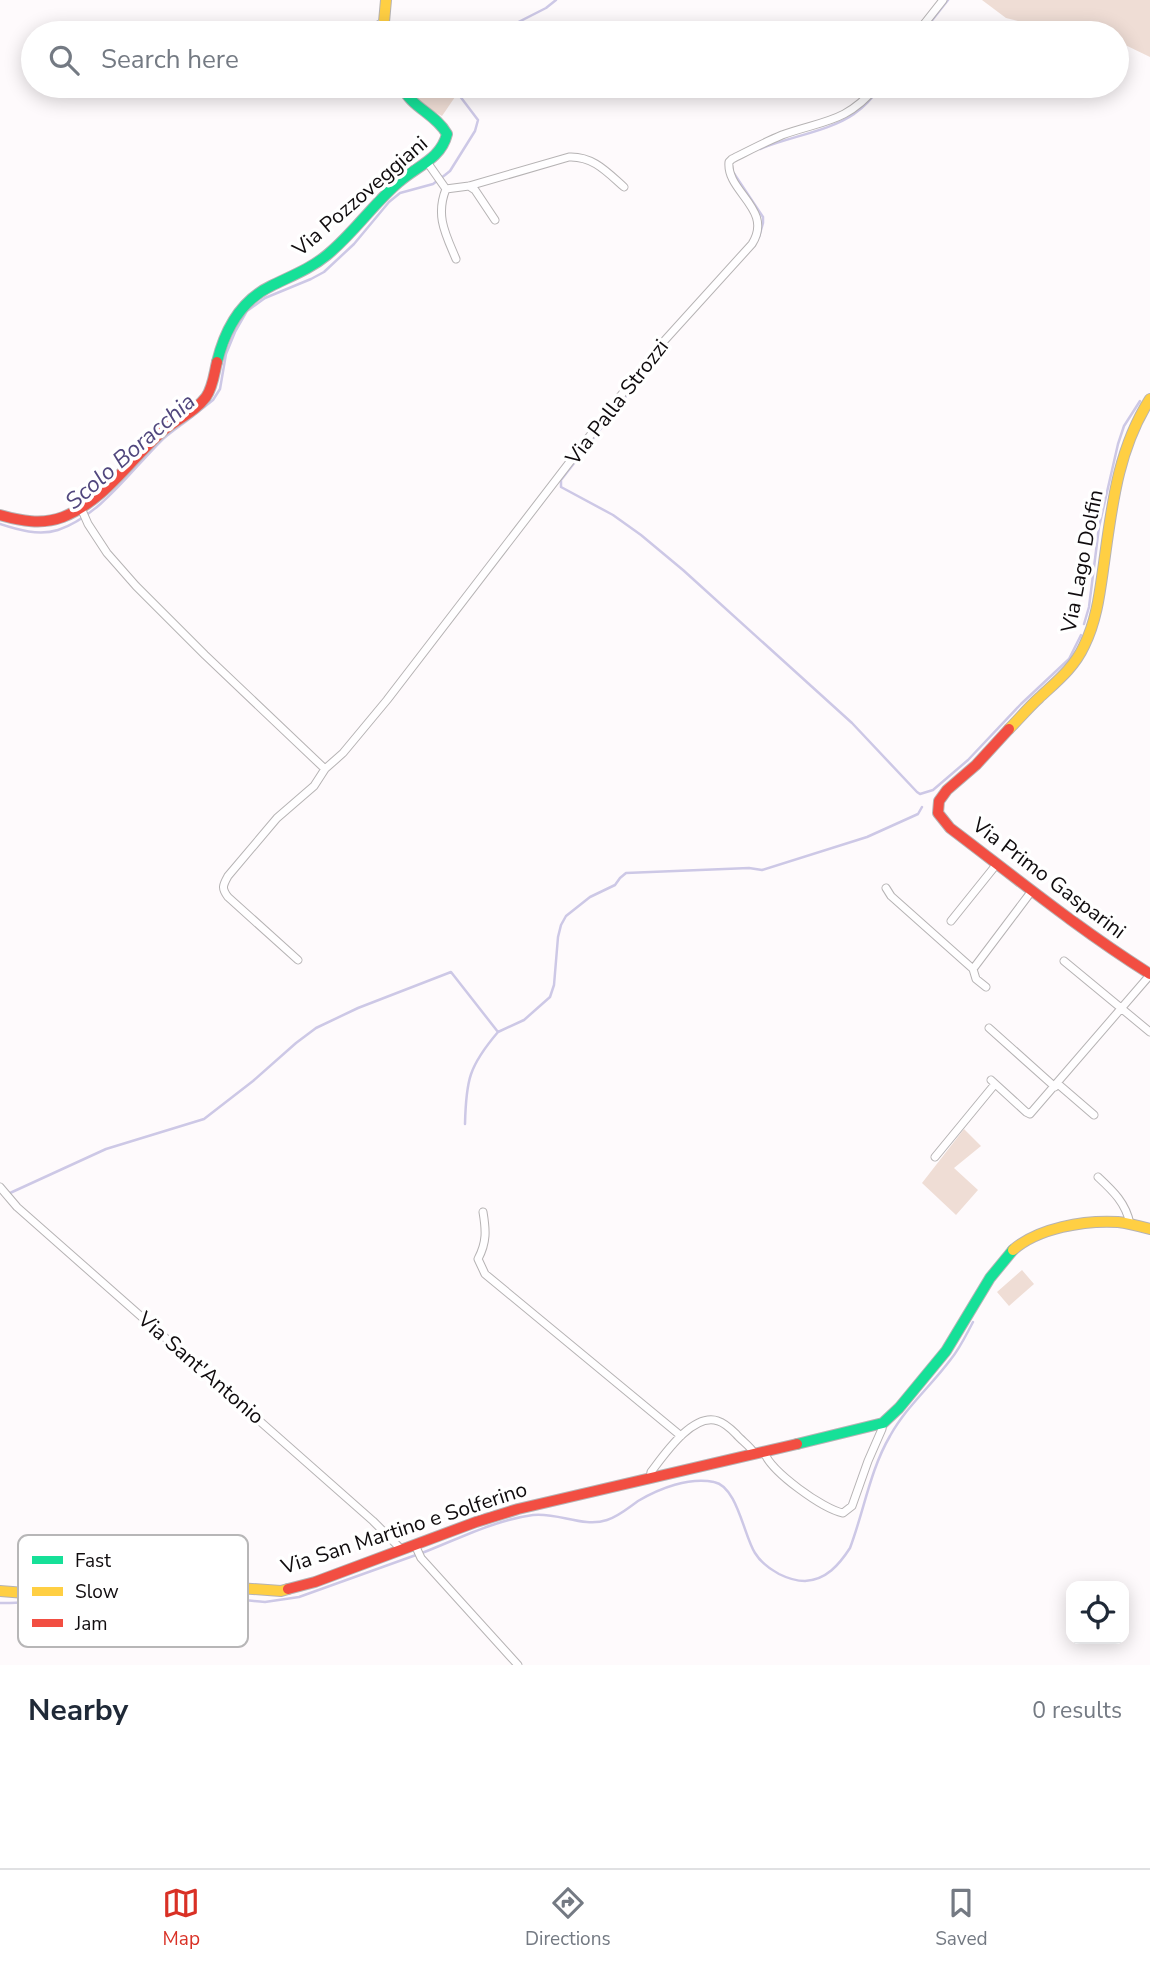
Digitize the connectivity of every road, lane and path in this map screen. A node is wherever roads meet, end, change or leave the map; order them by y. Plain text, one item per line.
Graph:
1 (386, 0) edge
2 (943, 0) edge
3 (386, 21) edge
4 (926, 21) edge
5 (408, 98) edge
6 (865, 98) edge
7 (429, 165) junction
8 (469, 186) junction
9 (444, 187) junction
10 (624, 187) dead end
11 (495, 220) dead end
12 (456, 260) dead end
13 (1150, 399) edge
14 (82, 511) junction
15 (0, 514) edge
16 (325, 769) junction
17 (937, 803) joint
18 (996, 864) junction
19 (886, 888) dead end
20 (1031, 892) junction
21 (950, 921) dead end
22 (298, 961) dead end
23 (1064, 961) dead end
24 (973, 969) junction
25 (1150, 974) edge
26 (986, 987) dead end
27 (1122, 1009) junction
28 (989, 1028) dead end
29 (1150, 1032) edge
30 (1056, 1086) junction
31 (1094, 1115) dead end
32 (935, 1157) dead end
33 (1098, 1177) dead end
34 (0, 1187) edge
35 (483, 1212) dead end
36 (1130, 1224) junction
37 (1150, 1229) edge
38 (883, 1423) junction
39 (681, 1436) junction
40 (760, 1453) junction
41 (650, 1478) junction
42 (402, 1550) junction
43 (417, 1551) junction
44 (248, 1590) edge
45 (0, 1591) edge
46 (18, 1592) edge
47 (517, 1665) edge

1 - 3 street
2 - 4 street
5 - 7 street, Via Pozzoveggiani
6 - 16 street, Via Palla Strozzi
7 - 9 street
7 - 14 street, Via Pozzoveggiani
8 - 9 street
8 - 10 street
8 - 11 street
9 - 12 street
13 - 17 street, Via Lago Dolfin
14 - 15 street, Via Pozzoveggiani
14 - 16 street
16 - 22 street, Via Palla Strozzi
17 - 18 street, Via Primo Gasparini
18 - 20 street, Via Primo Gasparini
18 - 21 street
19 - 24 street
20 - 24 street
20 - 25 street, Via Primo Gasparini
23 - 27 street
24 - 26 street
25 - 27 street
27 - 29 street
27 - 30 street
28 - 30 street
30 - 31 street
30 - 32 street
33 - 36 street
34 - 42 street, Via Sant'Antonio
35 - 39 street
36 - 37 street
36 - 38 street
38 - 40 street, Via San Martino e Solferino
38 - 40 street
39 - 40 street
39 - 41 street
40 - 41 street, Via San Martino e Solferino
41 - 43 street, Via San Martino e Solferino
42 - 43 street, Via San Martino e Solferino
42 - 44 street, Via San Martino e Solferino
43 - 47 street
45 - 46 street, Via San Martino e Solferino

